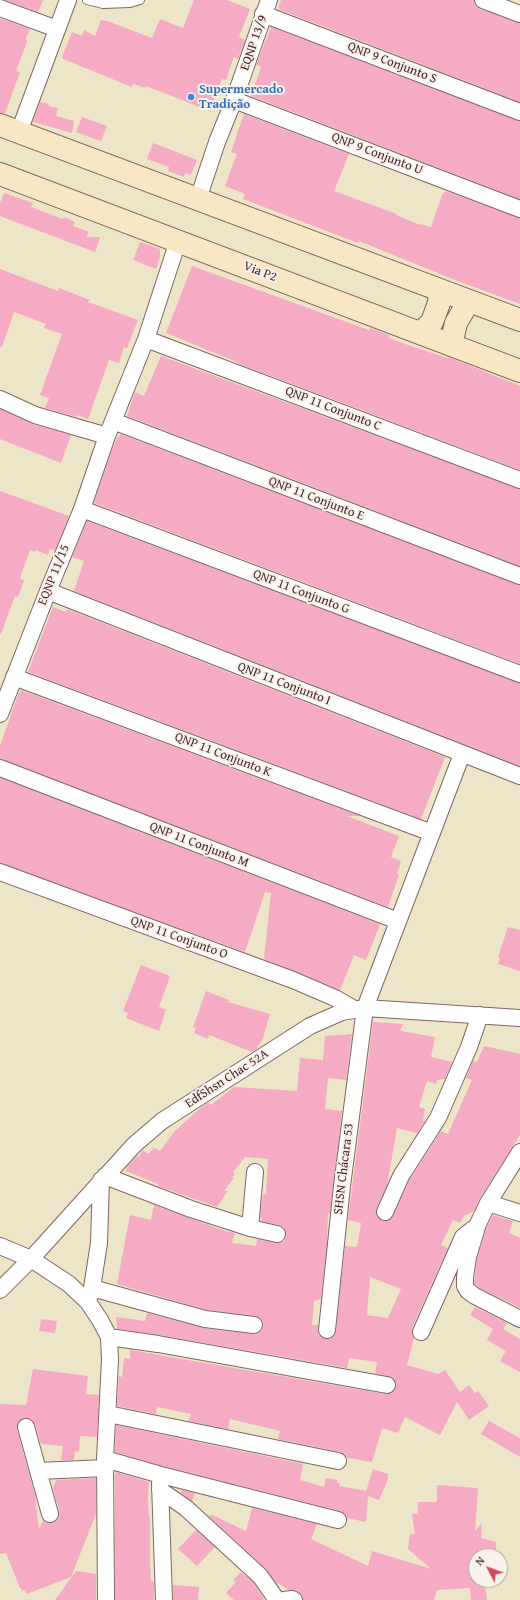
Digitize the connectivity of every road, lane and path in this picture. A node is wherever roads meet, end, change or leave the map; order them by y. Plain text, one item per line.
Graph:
1 (68, 0) edge
2 (87, 0) edge
3 (140, 0) edge
4 (483, 0) edge
5 (266, 7) edge
6 (0, 8) edge
7 (520, 14) edge
8 (58, 29) junction
9 (234, 100) junction
10 (520, 112) edge
11 (9, 128) edge
12 (0, 174) edge
13 (198, 199) junction
14 (520, 209) edge
15 (178, 241) junction
16 (440, 290) junction
17 (469, 301) junction
18 (520, 320) edge
19 (421, 333) junction
20 (146, 338) junction
21 (451, 344) junction
22 (520, 371) edge
23 (0, 399) edge
24 (110, 429) junction
25 (520, 480) edge
26 (82, 509) junction
27 (520, 576) edge
28 (48, 591) junction
29 (520, 674) edge
30 (14, 677) junction
31 (0, 714) edge
32 (462, 754) junction
33 (0, 768) edge
34 (520, 776) edge
35 (432, 833) junction
36 (0, 872) edge
37 (398, 921) junction
38 (360, 1009) junction
39 (480, 1015) junction
40 (520, 1018) edge
41 (520, 1152) edge
42 (255, 1172) dead end
43 (103, 1178) junction
44 (488, 1202) junction
45 (385, 1212) dead end
46 (520, 1213) edge
47 (478, 1224) junction
48 (250, 1228) junction
49 (277, 1234) dead end
50 (0, 1246) edge
51 (31, 1259) junction
52 (0, 1290) edge
53 (90, 1295) junction
54 (520, 1319) edge
55 (254, 1325) dead end
56 (327, 1330) dead end
57 (421, 1332) dead end
58 (109, 1337) junction
59 (387, 1385) dead end
60 (108, 1414) junction
61 (26, 1427) dead end
62 (338, 1461) dead end
63 (105, 1463) junction
64 (38, 1471) junction
65 (160, 1483) junction
66 (50, 1514) dead end
67 (338, 1520) dead end
68 (106, 1600) edge
69 (164, 1600) edge
70 (277, 1600) edge
71 (284, 1600) edge
72 (294, 1600) edge

1 - 8 street
2 - 3 lane
4 - 7 street
5 - 9 street, EQNP 13/9
5 - 10 street, QNP 9 Conjunto S
6 - 8 street
8 - 11 street
9 - 13 street, EQNP 13/9
9 - 14 street, QNP 9 Conjunto U
11 - 13 main road
12 - 15 main road, Via P2
13 - 16 main road
15 - 19 main road, Via P2
15 - 20 street, EQNP 11/15
16 - 17 main road
16 - 19 main road
17 - 18 main road
17 - 21 main road
19 - 21 main road, Via P2
20 - 24 street, EQNP 11/15
20 - 25 street, QNP 11 Conjunto C
21 - 22 main road, Via P2
23 - 24 street
24 - 26 street, EQNP 11/15
24 - 27 street, QNP 11 Conjunto E
26 - 28 street, EQNP 11/15
26 - 29 street, QNP 11 Conjunto G
28 - 30 street, EQNP 11/15
28 - 32 street, QNP 11 Conjunto I
30 - 31 street, EQNP 11/15
30 - 35 street, QNP 11 Conjunto K
32 - 34 street, QNP 11 Conjunto I
32 - 35 street, SHSN Chácara 53
33 - 37 street, QNP 11 Conjunto M
35 - 37 street, SHSN Chácara 53
36 - 38 street, QNP 11 Conjunto O
37 - 38 street, SHSN Chácara 53
38 - 39 street, EdfShsn Chac 52A
38 - 43 street, EdfShsn Chac 52A
38 - 56 street, SHSN Chácara 53
39 - 40 street, EdfShsn Chac 52A
39 - 45 street
41 - 44 street
42 - 48 street
43 - 48 street
43 - 51 street, EdfShsn Chac 52A
43 - 53 street
44 - 46 street
44 - 47 street
47 - 54 street
47 - 57 street
48 - 49 street
50 - 51 street
51 - 52 street, EdfShsn Chac 52A
51 - 53 street
53 - 55 street
53 - 58 street
58 - 59 street
58 - 60 street
60 - 62 street
60 - 63 street
61 - 64 street
63 - 64 street
63 - 65 street
63 - 68 street
64 - 66 street
65 - 67 street
65 - 69 street
65 - 70 street
71 - 72 street

